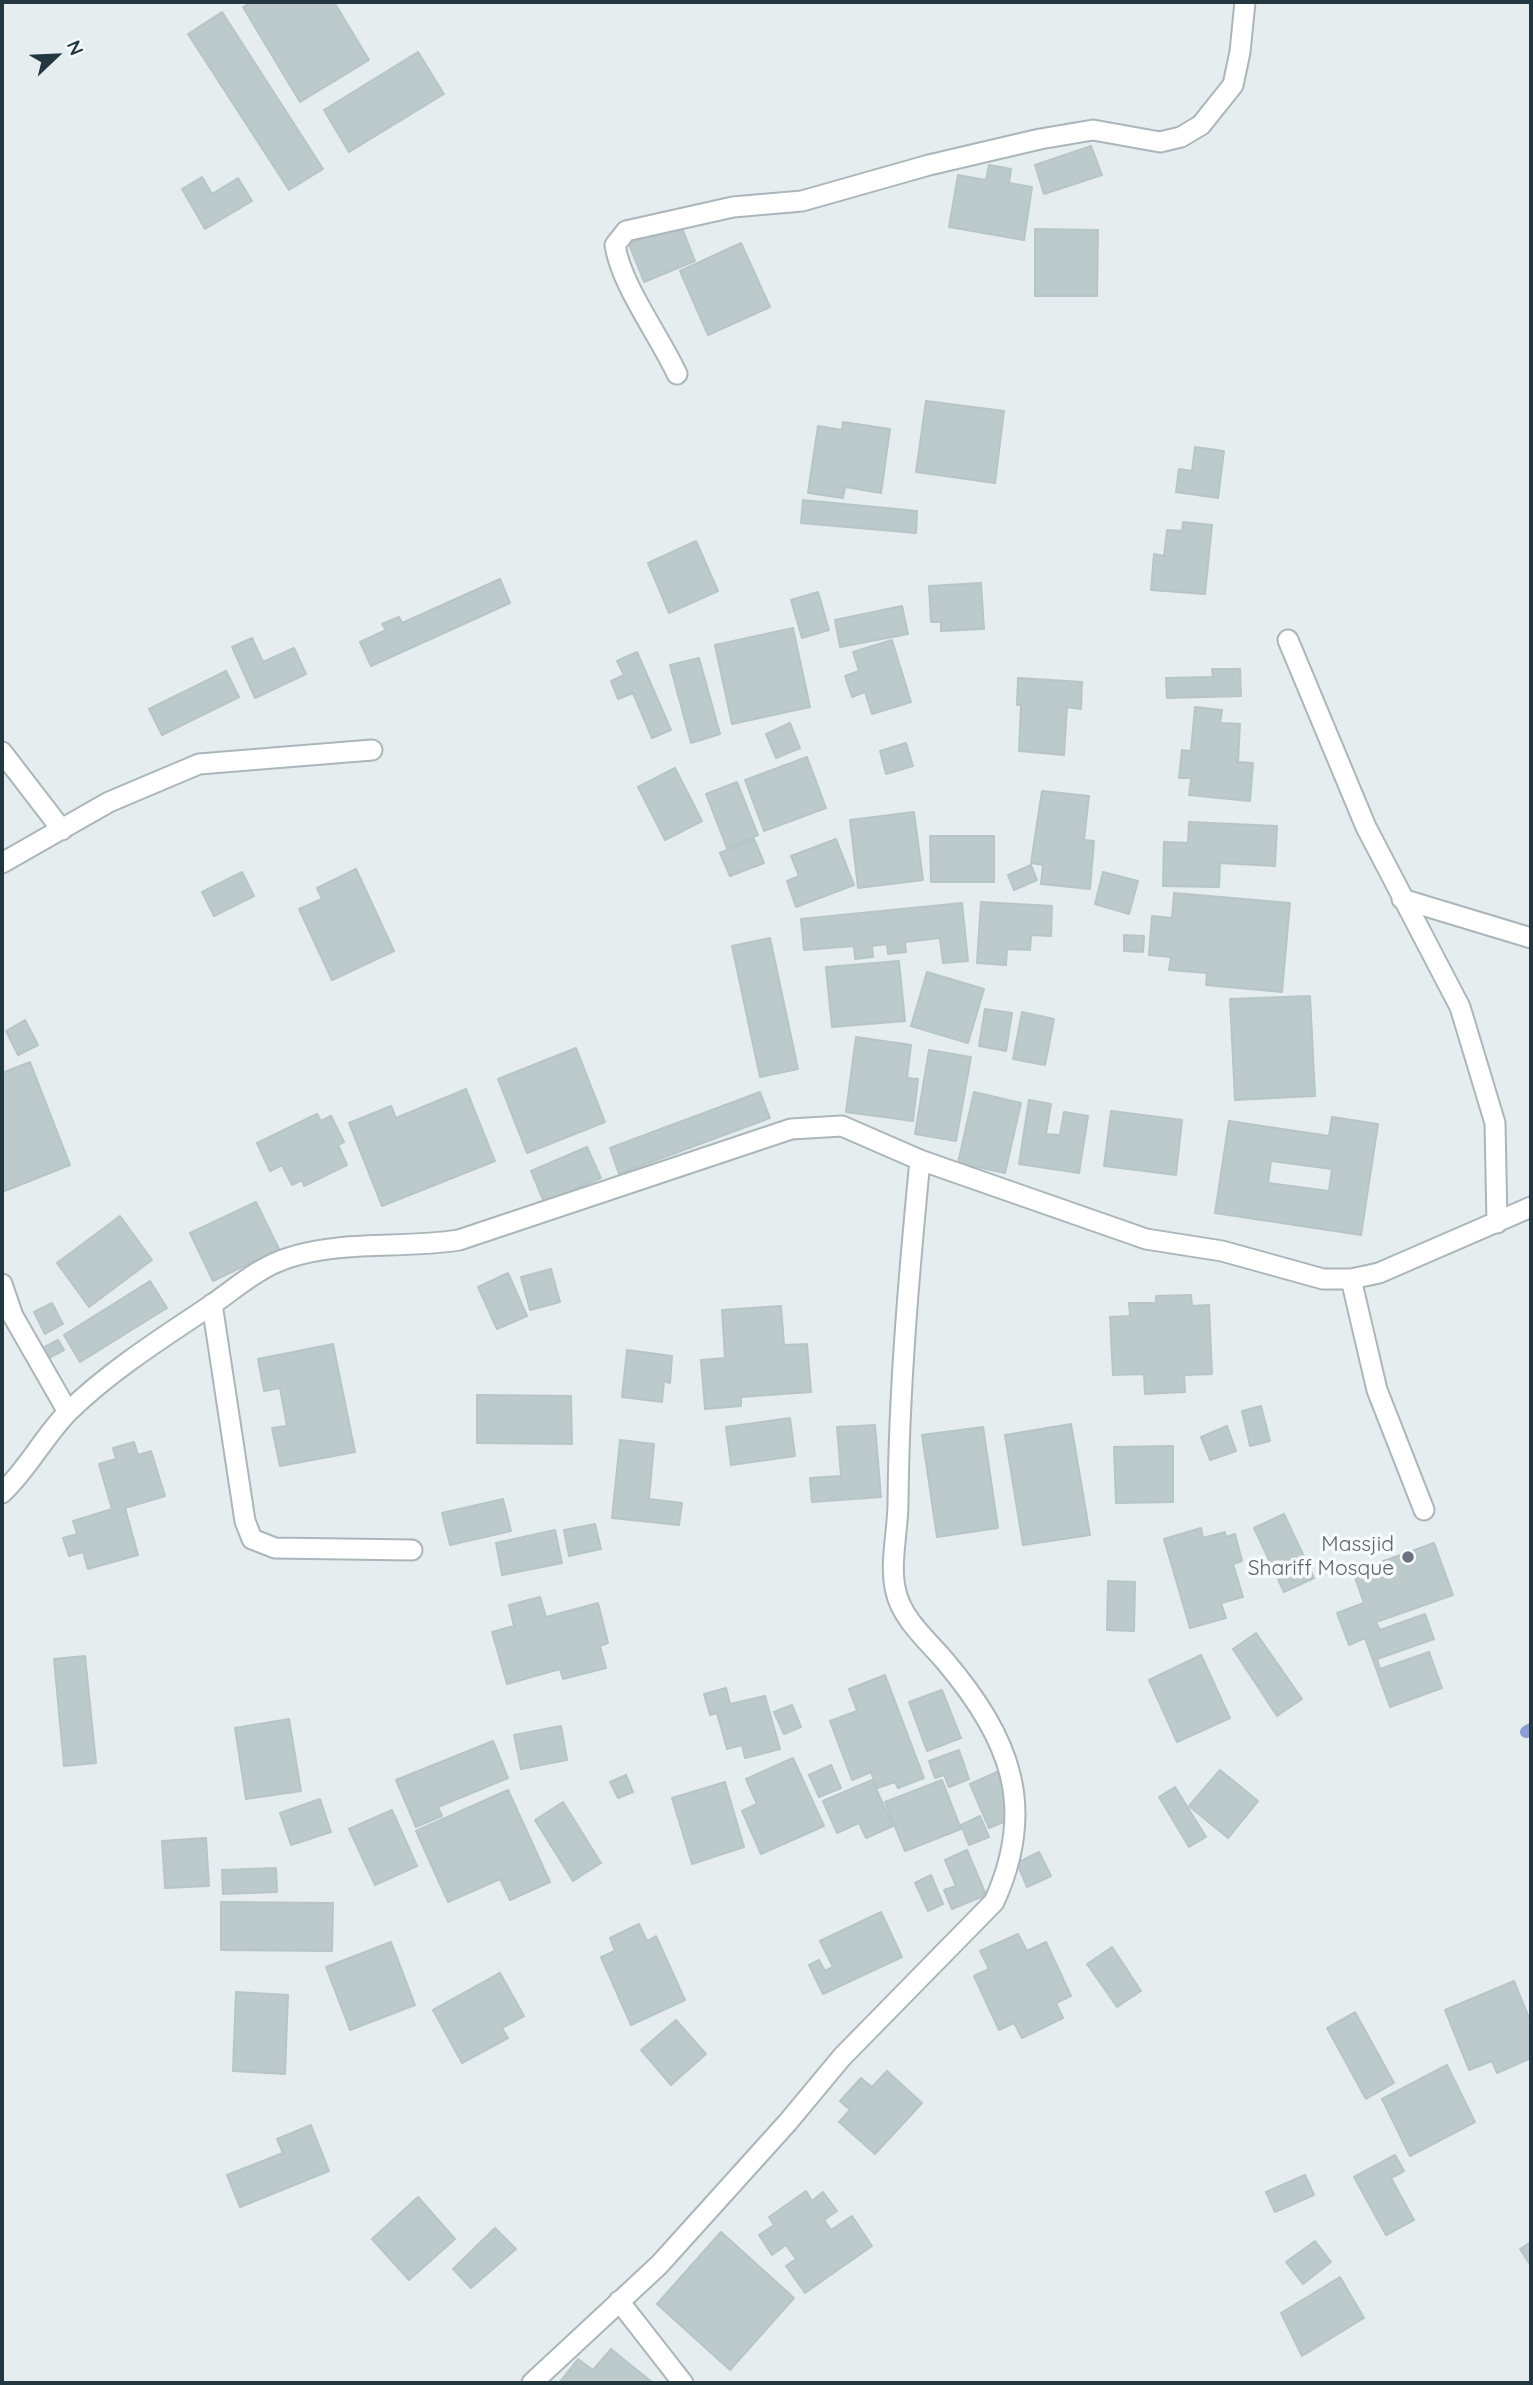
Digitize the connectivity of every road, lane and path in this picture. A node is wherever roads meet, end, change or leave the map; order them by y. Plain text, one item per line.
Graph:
1 (1245, 2) edge
2 (677, 374) dead end
3 (1288, 640) dead end
4 (372, 750) dead end
5 (2, 752) edge
6 (62, 830) junction
7 (2, 863) edge
8 (1402, 899) junction
9 (1531, 938) edge
10 (920, 1160) junction
11 (1531, 1207) edge
12 (1497, 1223) junction
13 (1351, 1279) junction
14 (2, 1284) edge
15 (212, 1304) junction
16 (68, 1412) junction
17 (2, 1493) edge
18 (1424, 1510) dead end
19 (412, 1550) dead end
20 (619, 2301) junction
21 (532, 2383) edge
22 (683, 2383) edge

1 - 2 street
3 - 8 street
4 - 6 street
5 - 6 street
6 - 7 street
8 - 9 street
8 - 12 street
10 - 13 street
10 - 15 street
10 - 20 street
11 - 12 street
12 - 13 street
13 - 18 street
14 - 16 street
15 - 16 street
15 - 19 street
16 - 17 street
20 - 21 street
20 - 22 street

